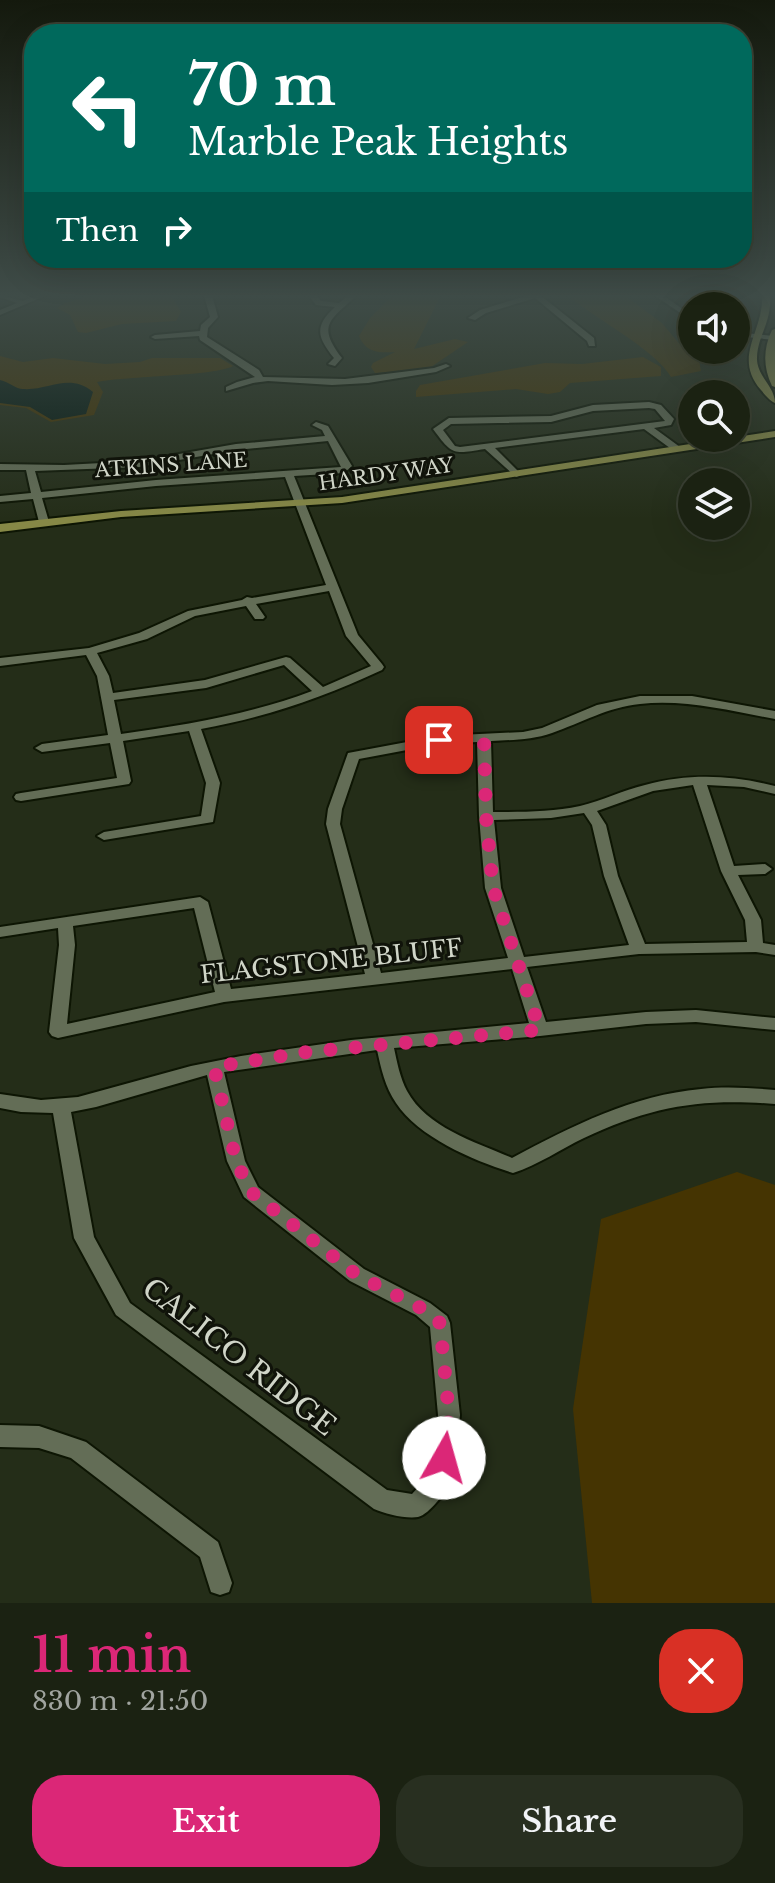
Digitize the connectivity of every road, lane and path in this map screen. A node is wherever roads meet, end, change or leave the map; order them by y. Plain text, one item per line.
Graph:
1 (252, 370) edge
2 (436, 370) edge
3 (754, 370) edge
4 (262, 381) junction
5 (229, 389) dead end
6 (775, 400) edge
7 (593, 408) junction
8 (509, 421) junction
9 (316, 425) dead end
10 (646, 426) junction
11 (775, 428) edge
12 (615, 431) junction
13 (750, 432) edge
14 (775, 434) edge
15 (331, 438) junction
16 (528, 443) junction
17 (678, 446) edge
18 (488, 447) junction
19 (674, 447) junction
20 (193, 453) junction
21 (0, 467) edge
22 (33, 467) junction
23 (513, 471) junction
24 (289, 475) junction
25 (202, 481) junction
26 (38, 495) junction
27 (0, 499) edge
28 (300, 501) junction
29 (44, 520) junction
30 (0, 525) edge
31 (331, 587) junction
32 (247, 600) junction
33 (259, 617) dead end
34 (90, 651) junction
35 (0, 662) edge
36 (322, 693) junction
37 (108, 697) junction
38 (775, 715) edge
39 (194, 727) junction
40 (116, 738) junction
41 (484, 739) junction
42 (42, 748) dead end
43 (699, 781) junction
44 (775, 790) edge
45 (21, 797) dead end
46 (588, 808) junction
47 (486, 816) junction
48 (104, 836) dead end
49 (765, 869) dead end
50 (728, 871) junction
51 (65, 924) junction
52 (0, 932) edge
53 (756, 947) junction
54 (639, 949) junction
55 (775, 950) edge
56 (517, 965) junction
57 (375, 980) junction
58 (224, 996) junction
59 (775, 1024) edge
60 (540, 1030) junction
61 (385, 1045) junction
62 (214, 1067) junction
63 (775, 1097) edge
64 (0, 1101) edge
65 (61, 1108) junction
66 (0, 1436) edge
67 (220, 1583) dead end

1 - 4 street
2 - 4 street
3 - 6 main road
4 - 5 street
7 - 8 street
7 - 10 street
7 - 12 street
8 - 16 street
8 - 18 street
9 - 15 street
10 - 12 street
10 - 19 street
11 - 13 main road
12 - 16 street
14 - 19 main road, HARDY WAY
15 - 20 street
15 - 24 street, ATKINS LANE
16 - 18 street
17 - 19 main road, HARDY WAY
18 - 23 street
19 - 23 main road, HARDY WAY
20 - 22 street
20 - 25 street
21 - 22 street
22 - 26 street
23 - 28 main road, HARDY WAY
24 - 25 street, ATKINS LANE
24 - 28 street
25 - 26 street, ATKINS LANE
26 - 27 street, ATKINS LANE
26 - 29 street
28 - 29 main road, HARDY WAY
28 - 31 street
29 - 30 main road, HARDY WAY
31 - 32 street
31 - 36 street
32 - 33 street
32 - 34 street
34 - 35 street
34 - 37 street
36 - 37 street
36 - 39 street
37 - 40 street
38 - 41 street
39 - 40 street
39 - 48 street
40 - 42 street
40 - 45 street
41 - 47 street
41 - 57 street
43 - 44 street
43 - 46 street
43 - 50 street
46 - 47 street
46 - 54 street
47 - 56 street
49 - 50 street
50 - 53 street
51 - 52 street
51 - 58 street
51 - 58 street, FLAGSTONE BLUFF
53 - 54 street, FLAGSTONE BLUFF
53 - 55 street, FLAGSTONE BLUFF
54 - 56 street, FLAGSTONE BLUFF
56 - 57 street, FLAGSTONE BLUFF
56 - 60 street
57 - 58 street, FLAGSTONE BLUFF
59 - 60 street
60 - 61 street
61 - 62 street
61 - 63 street
62 - 65 street
62 - 65 street, CALICO RIDGE
64 - 65 street
66 - 67 street

